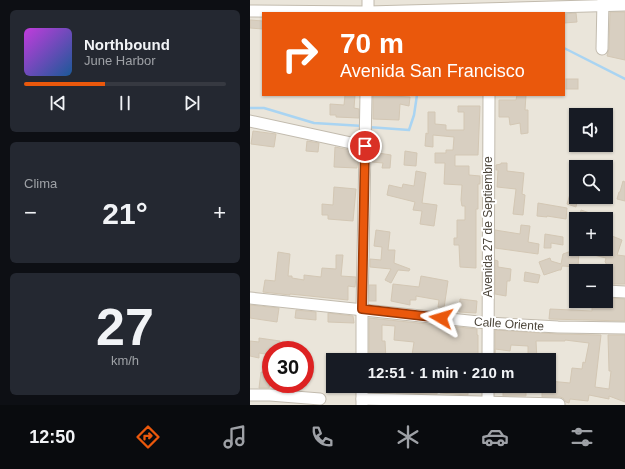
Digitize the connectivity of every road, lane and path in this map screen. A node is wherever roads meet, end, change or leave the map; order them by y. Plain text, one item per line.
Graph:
1 (368, 0) edge
2 (561, 3) edge
3 (602, 3) edge
4 (625, 5) edge
5 (489, 7) edge
6 (250, 11) edge
7 (309, 12) edge
8 (368, 12) edge
9 (388, 12) edge
10 (602, 49) dead end
11 (366, 96) edge
12 (489, 96) edge
13 (250, 121) edge
14 (365, 142) junction
15 (613, 291) edge
16 (625, 292) edge
17 (250, 298) edge
18 (362, 309) junction
19 (488, 323) junction
20 (625, 328) edge
21 (362, 353) edge
22 (488, 353) edge
23 (488, 393) edge
24 (250, 395) edge
25 (320, 399) dead end
26 (362, 402) edge
27 (488, 404) edge
28 (559, 404) dead end

1 - 8 street
2 - 3 street
2 - 5 street
3 - 4 street
3 - 10 street
5 - 9 street
6 - 7 street
11 - 14 street
12 - 19 street, Avenida 27 de Septiembre
13 - 14 street
14 - 18 street
15 - 16 street
17 - 18 street, Calle Oriente
18 - 19 street, Calle Oriente
18 - 21 street
19 - 20 street, Calle Oriente
19 - 22 street, Avenida 27 de Septiembre
23 - 27 street
24 - 25 street
26 - 27 street
27 - 28 street

